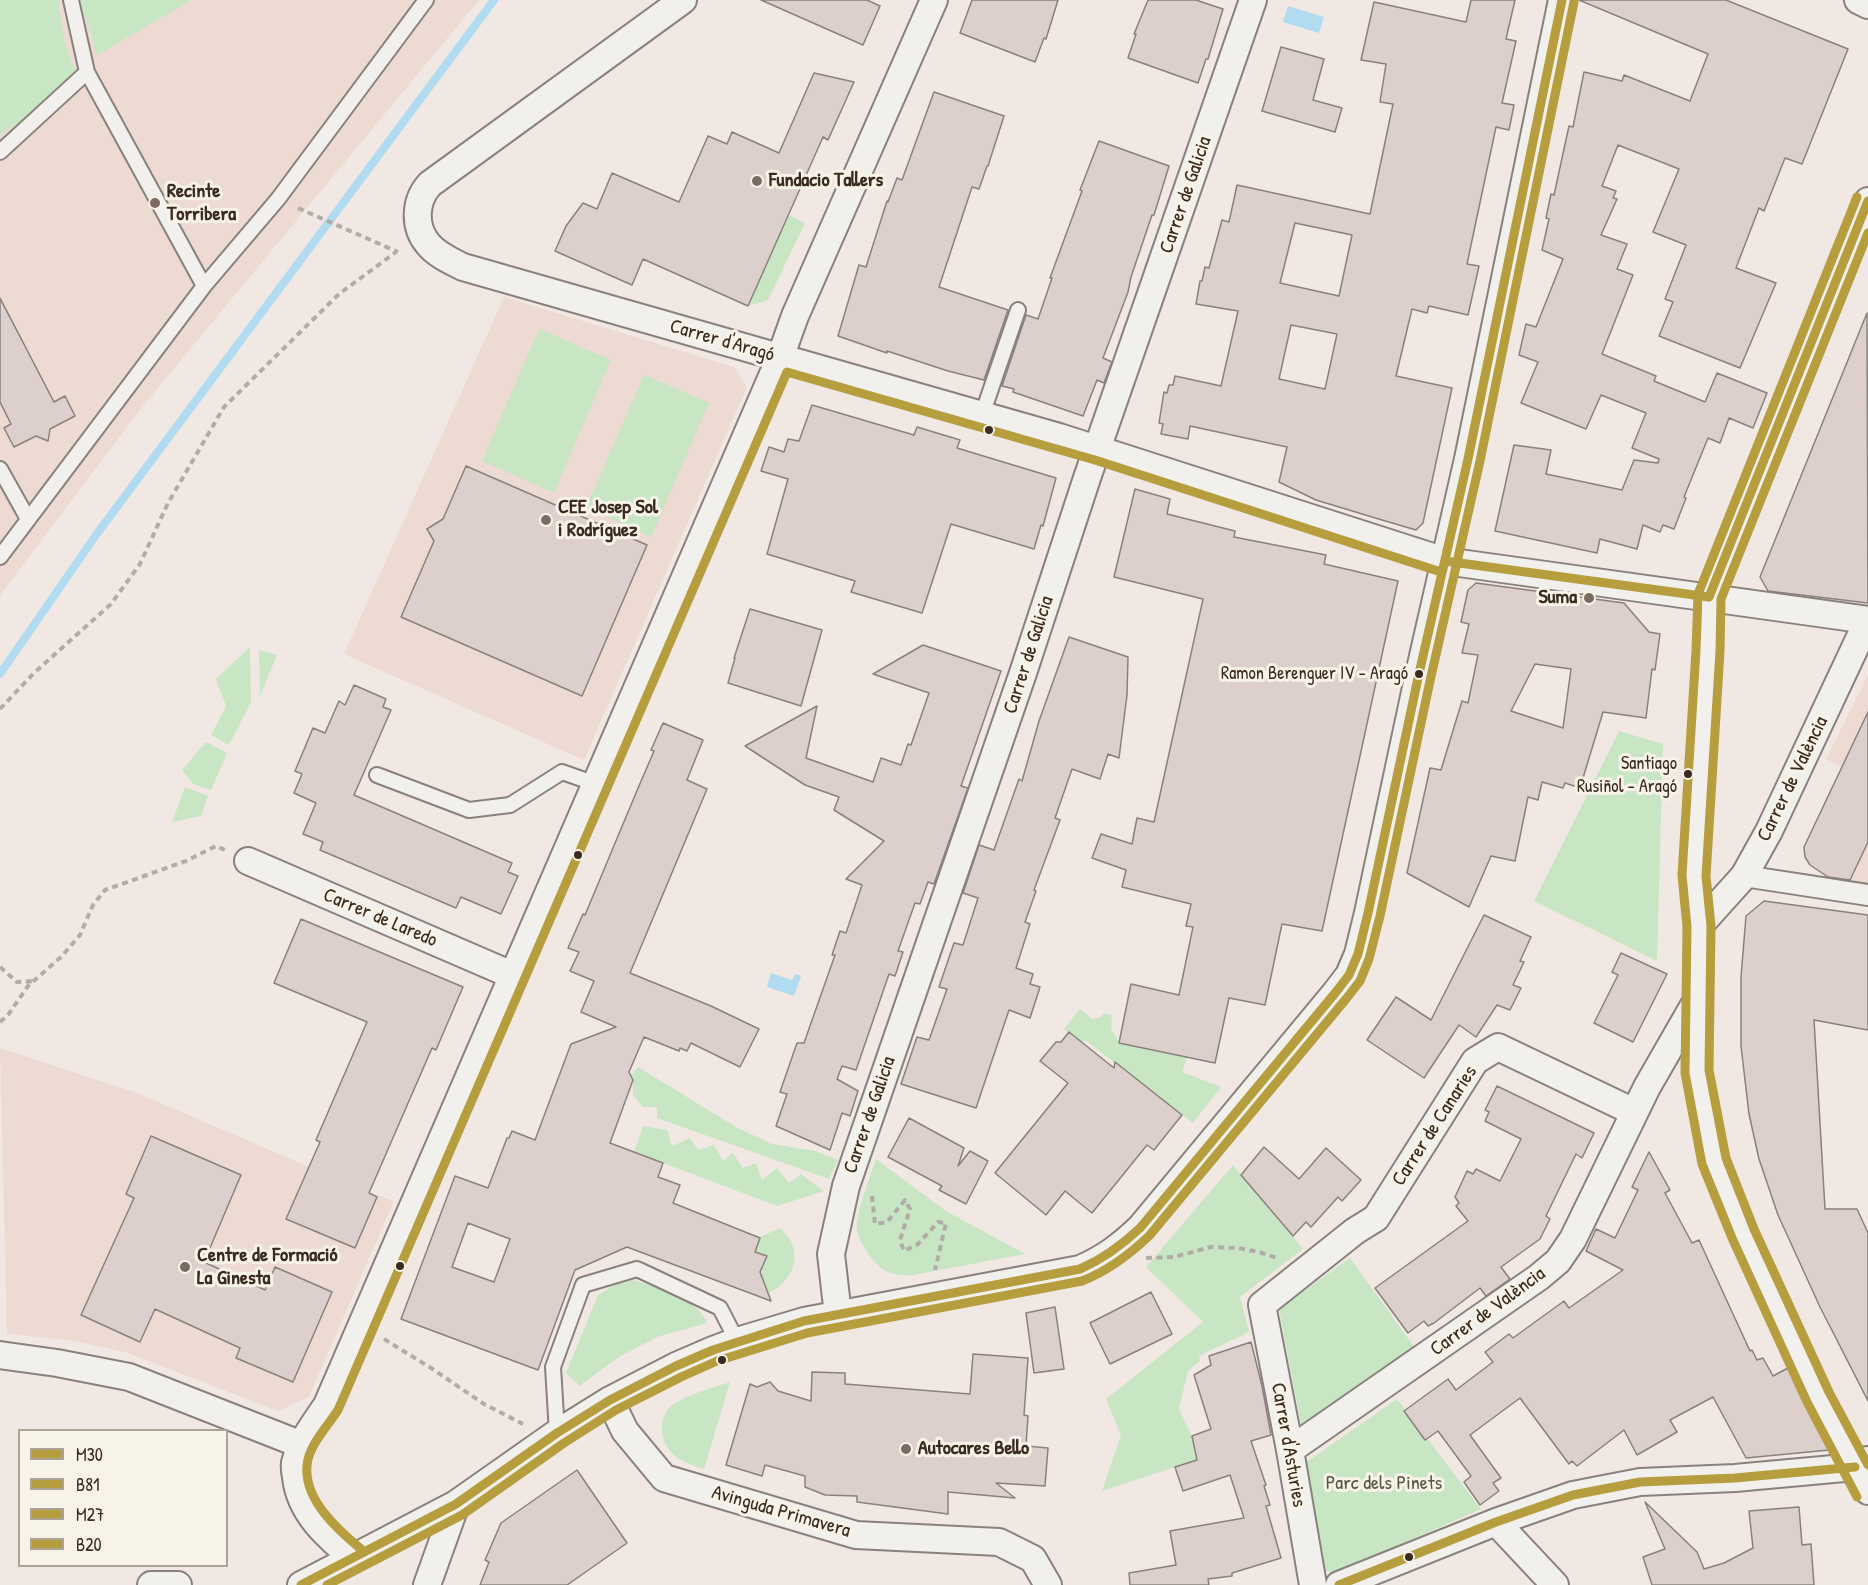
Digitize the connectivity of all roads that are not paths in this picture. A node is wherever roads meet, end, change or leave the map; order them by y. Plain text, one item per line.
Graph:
1 (70, 0) edge
2 (426, 0) edge
3 (683, 0) edge
4 (934, 0) edge
5 (1253, 0) edge
6 (1562, 0) edge
7 (1858, 0) edge
8 (1868, 5) edge
9 (87, 72) junction
10 (0, 152) edge
11 (1868, 201) edge
12 (204, 286) junction
13 (1018, 310) dead end
14 (780, 357) junction
15 (982, 415) junction
16 (1098, 449) junction
17 (0, 469) edge
18 (28, 519) junction
19 (0, 557) edge
20 (1445, 561) junction
21 (1709, 597) junction
22 (1868, 620) edge
23 (377, 775) dead end
24 (596, 784) junction
25 (248, 861) road end
26 (1744, 876) junction
27 (1868, 895) edge
28 (1699, 926) junction
29 (512, 975) junction
30 (1698, 998) junction
31 (1634, 1112) junction
32 (1262, 1305) joint
33 (838, 1315) junction
34 (737, 1341) junction
35 (0, 1355) edge
36 (610, 1400) junction
37 (551, 1438) junction
38 (302, 1445) junction
39 (1290, 1450) junction
40 (1861, 1463) edge
41 (1868, 1491) edge
42 (456, 1504) junction
43 (1496, 1522) junction
44 (353, 1558) junction
45 (151, 1585) edge
46 (177, 1585) edge
47 (301, 1585) edge
48 (427, 1585) edge
49 (1048, 1585) edge
50 (1313, 1585) edge
51 (1339, 1585) edge
52 (1555, 1585) edge

1 - 9 lane
2 - 12 lane
3 - 14 street, Carrer d'Aragó
4 - 14 street
5 - 16 street, Carrer de Galicia
6 - 20 street
7 - 8 street
9 - 10 lane
9 - 12 lane
11 - 21 street
12 - 18 lane
13 - 15 lane
14 - 15 street, Carrer d'Aragó
14 - 24 street
15 - 16 street, Carrer d'Aragó
16 - 20 street, Carrer d'Aragó
16 - 33 street, Carrer de Galicia
17 - 18 lane
18 - 19 lane
20 - 21 street, Carrer d'Aragó
20 - 33 street
21 - 22 street, Carrer d'Aragó
21 - 28 street
22 - 26 street, Carrer de València
23 - 24 lane
24 - 29 street
25 - 29 street, Carrer de Laredo
26 - 27 street
26 - 28 street, Carrer de València
28 - 30 street
29 - 38 street
30 - 31 street, Carrer de València
30 - 40 street
31 - 32 street, Carrer de Canaries
31 - 39 street, Carrer de València
32 - 39 street, Carrer d'Asturies
33 - 34 street
34 - 36 street
34 - 37 lane
35 - 38 street
36 - 37 street
36 - 49 street, Avinguda Primavera
37 - 42 street
38 - 44 street
39 - 50 street, Carrer d'Asturies
40 - 41 street
40 - 43 street
42 - 44 street
42 - 48 street
43 - 51 street
43 - 52 street
44 - 47 street
45 - 46 street

